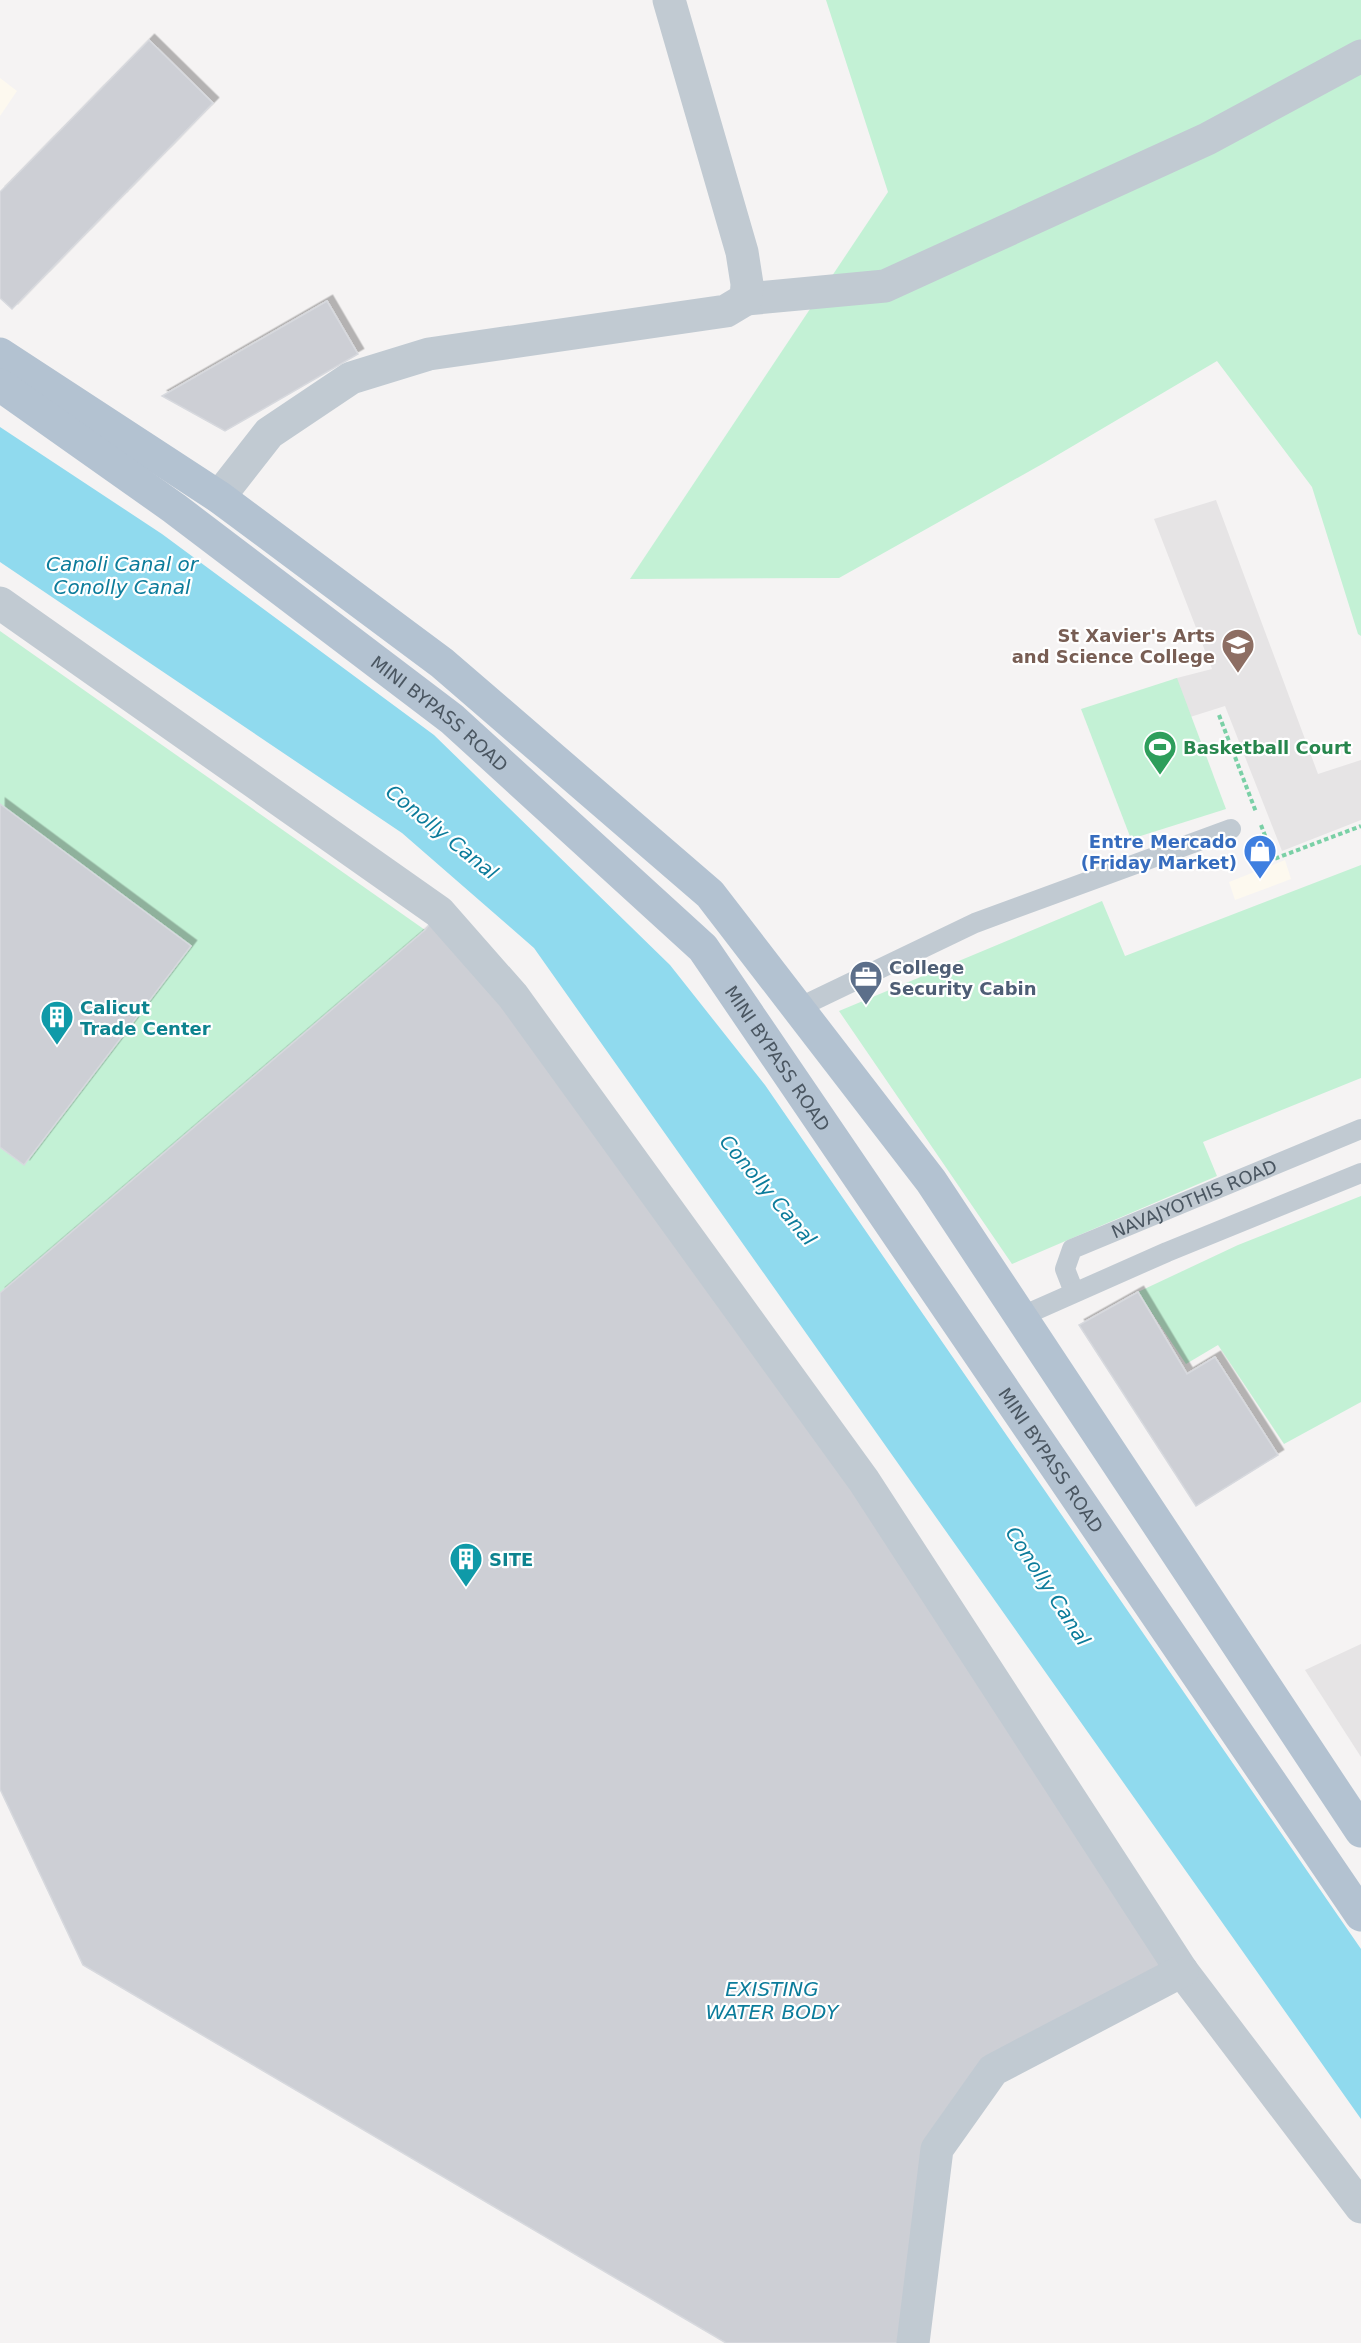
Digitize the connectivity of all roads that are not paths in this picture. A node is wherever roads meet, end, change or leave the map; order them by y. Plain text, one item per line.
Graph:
1 (669, 0) edge
2 (1361, 56) edge
3 (746, 299) junction
4 (0, 354) edge
5 (0, 385) edge
6 (219, 497) junction
7 (0, 603) edge
8 (1231, 829) dead end
9 (798, 1008) junction
10 (1361, 1129) edge
11 (1361, 1173) edge
12 (1074, 1293) junction
13 (1020, 1317) junction
14 (1361, 1831) edge
15 (1361, 1915) edge
16 (1182, 1971) junction
17 (1361, 2207) edge
18 (913, 2343) edge

1 - 3 street
2 - 3 street
3 - 6 street
4 - 6 main road, MINI BYPASS ROAD
5 - 15 main road, MINI BYPASS ROAD
6 - 9 main road, MINI BYPASS ROAD
7 - 16 street
8 - 9 lane
9 - 13 main road, MINI BYPASS ROAD
10 - 12 lane, NAVAJYOTHIS ROAD
11 - 12 lane
12 - 13 lane
13 - 14 main road, MINI BYPASS ROAD
16 - 17 street
16 - 18 street

